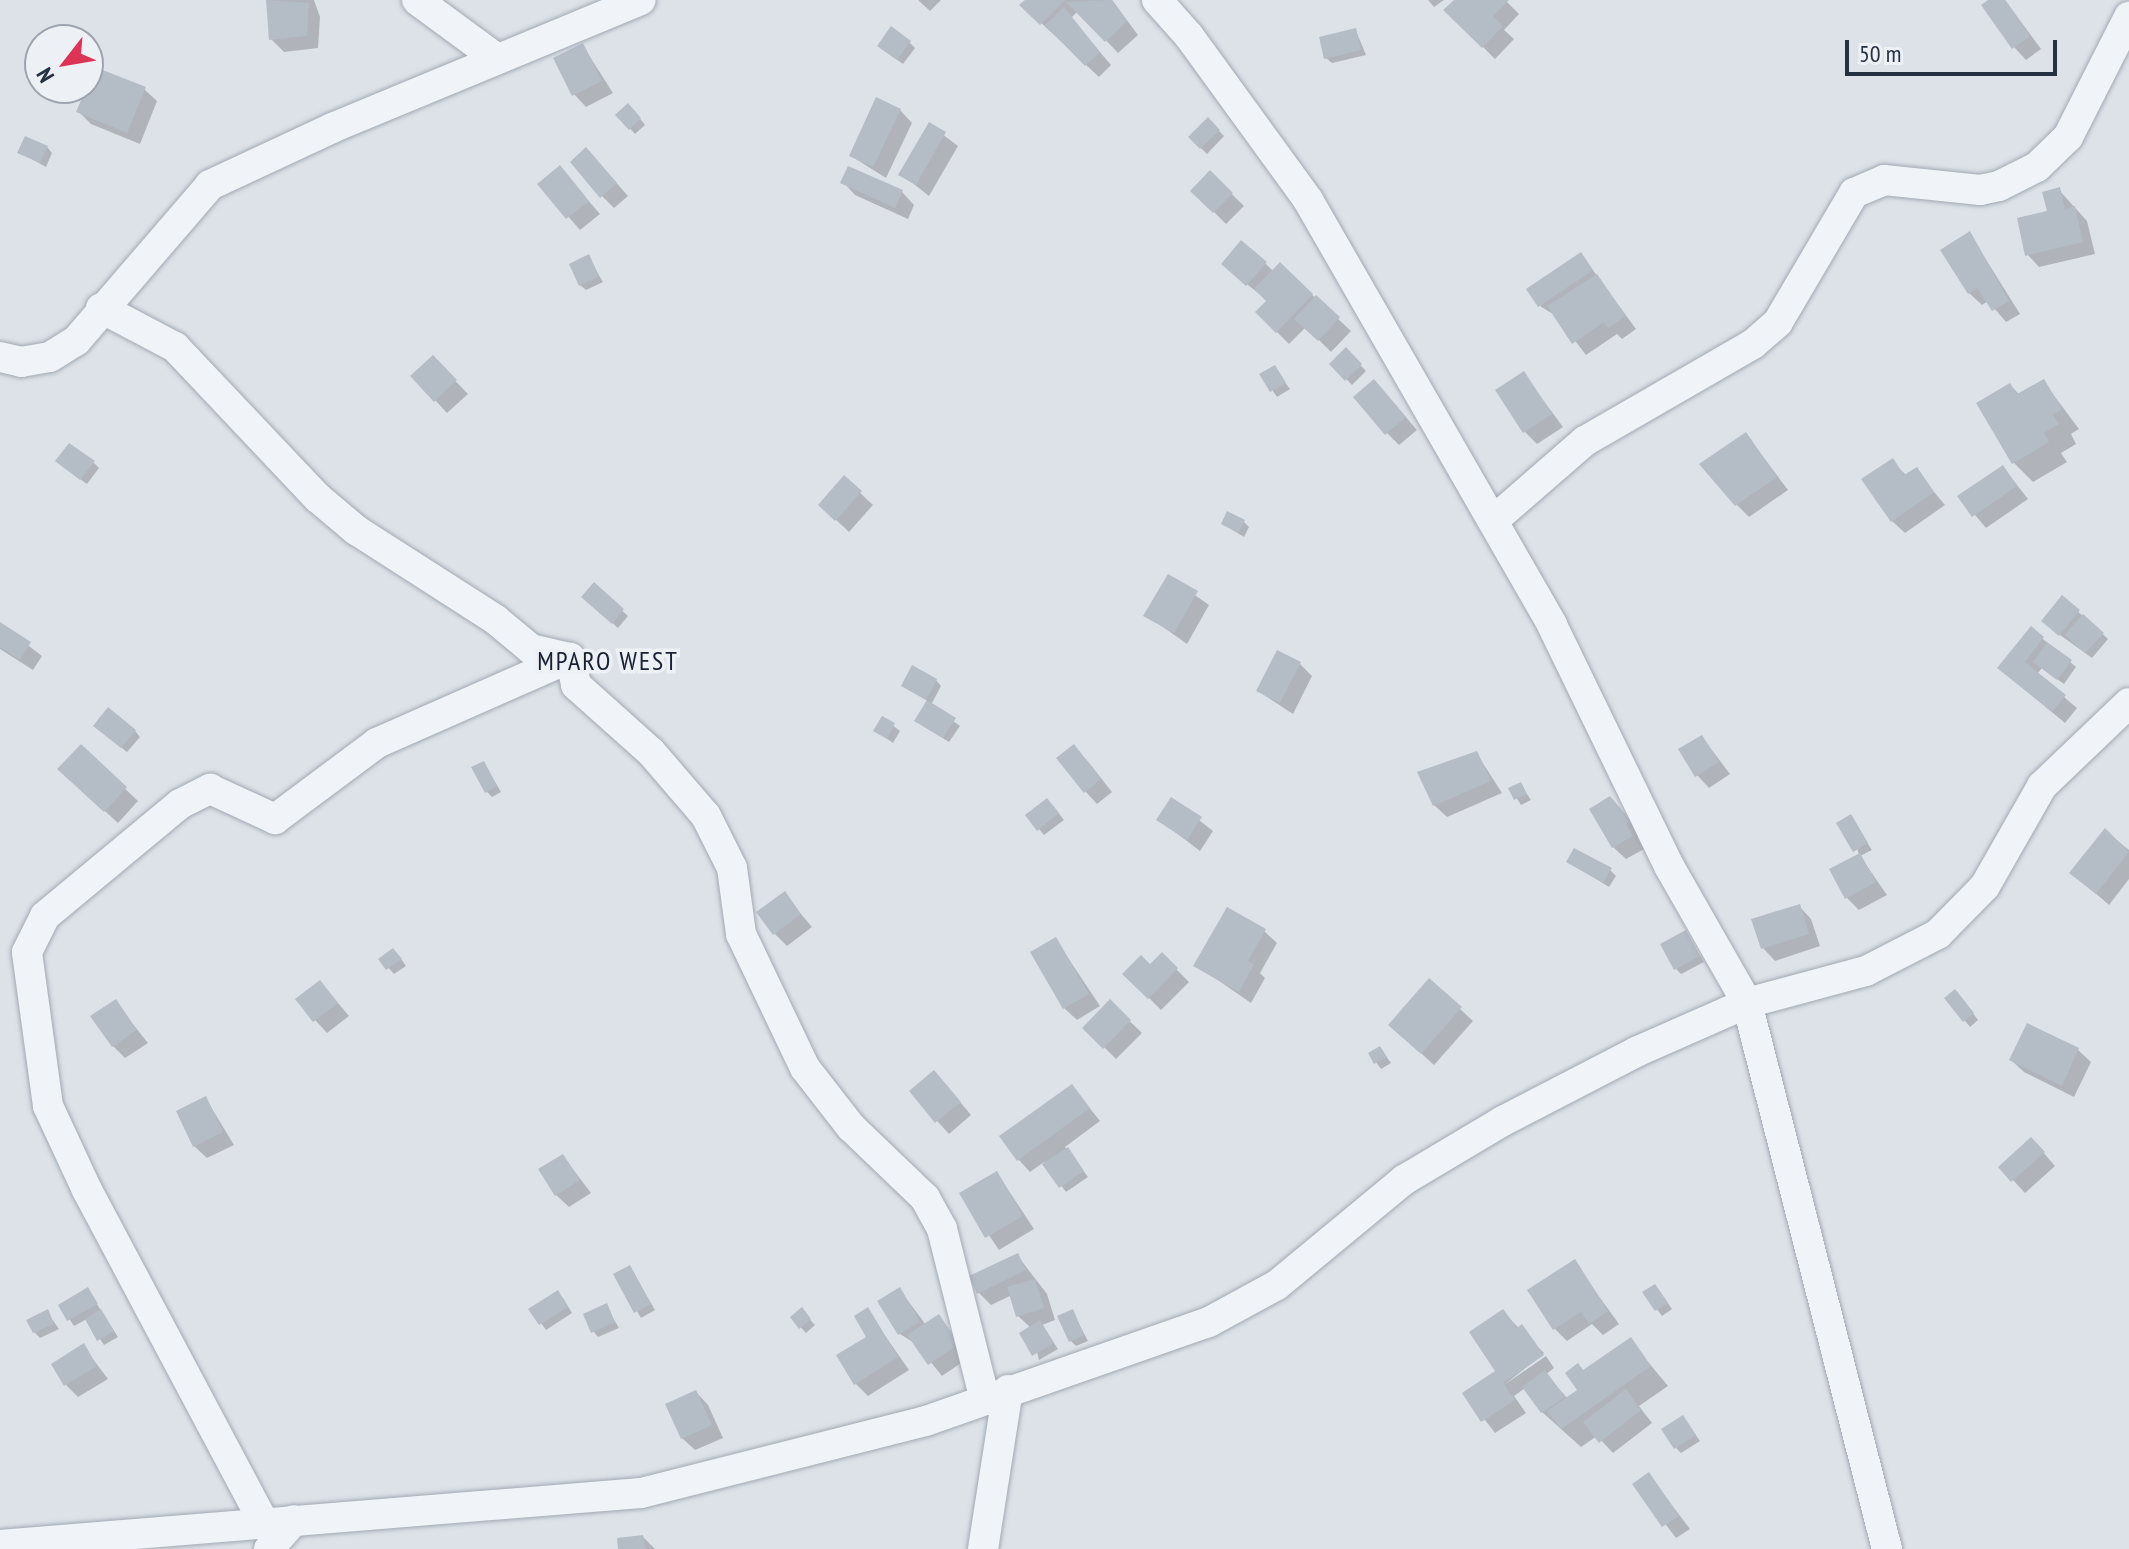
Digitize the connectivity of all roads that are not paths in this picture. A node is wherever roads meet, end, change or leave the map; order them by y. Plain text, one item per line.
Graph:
1 (417, 0) edge
2 (641, 0) edge
3 (1157, 0) edge
4 (2129, 17) edge
5 (496, 58) junction
6 (101, 308) junction
7 (0, 357) edge
8 (1494, 520) junction
9 (570, 658) junction
10 (2129, 703) edge
11 (1747, 1003) junction
12 (996, 1395) junction
13 (266, 1535) edge
14 (0, 1545) edge
15 (983, 1549) edge
16 (1887, 1549) edge

1 - 5 street
2 - 5 street
3 - 8 street
4 - 8 street
5 - 6 street
6 - 7 street
6 - 9 street
8 - 11 street
9 - 12 street
9 - 13 street
10 - 11 street
11 - 12 street
11 - 16 street
12 - 13 street
12 - 15 street
13 - 14 street

